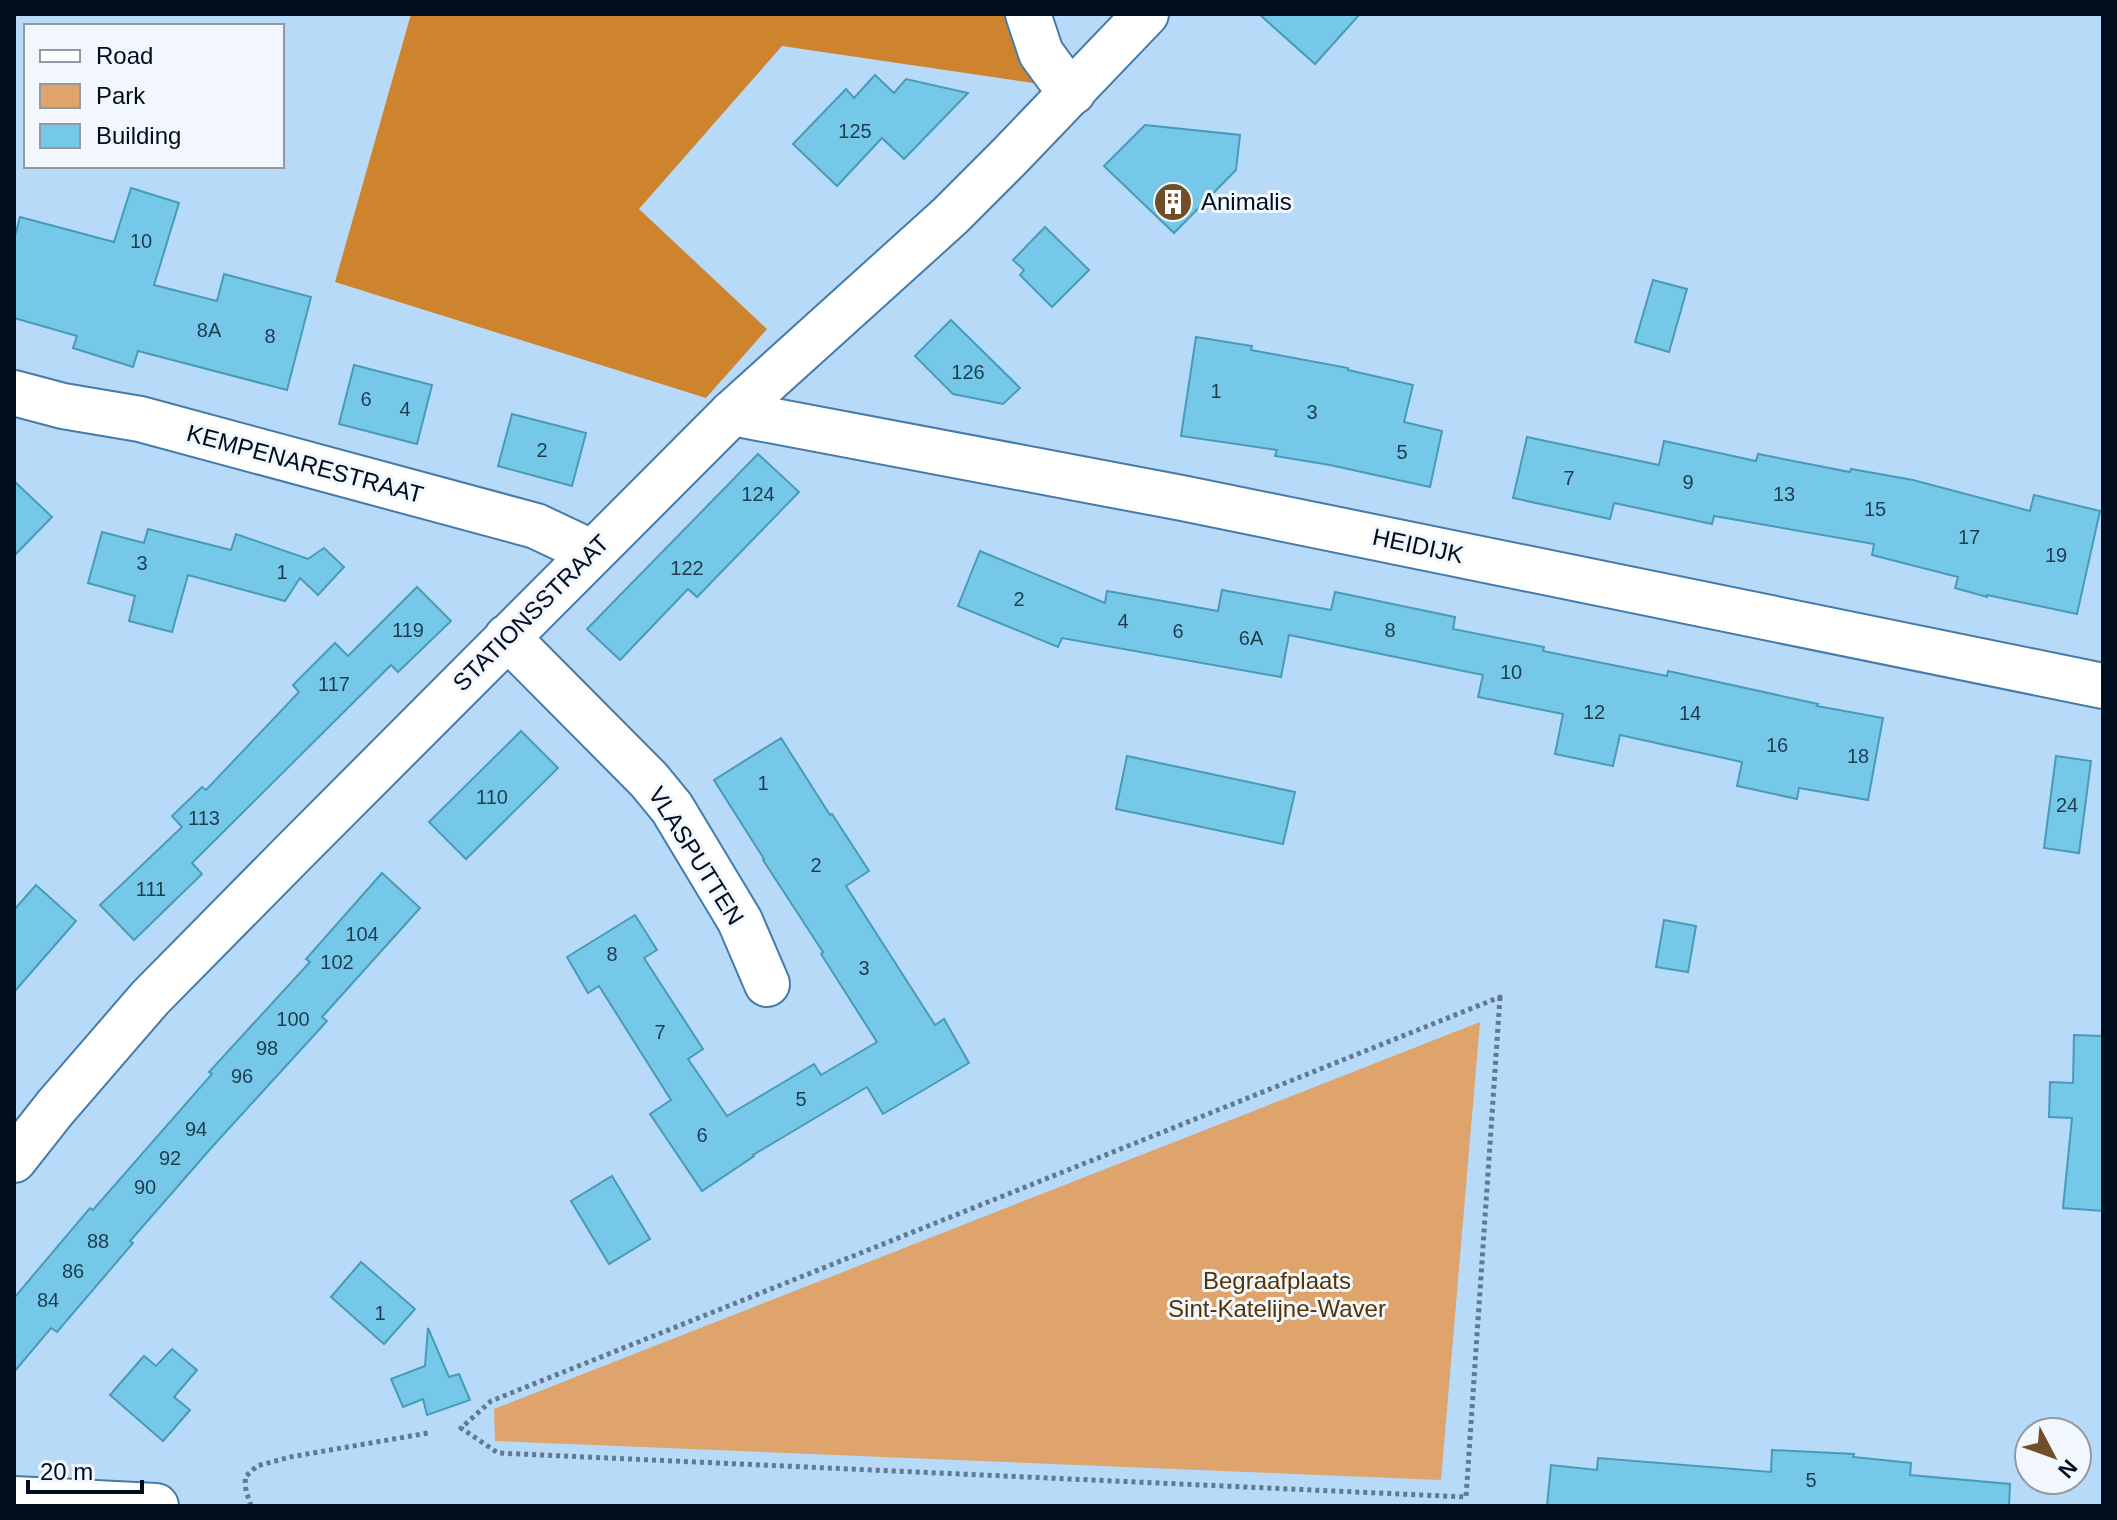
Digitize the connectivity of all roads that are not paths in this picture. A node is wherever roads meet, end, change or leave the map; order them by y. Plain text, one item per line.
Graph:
1 (1028, 14) edge
2 (1146, 14) edge
3 (1073, 92) junction
4 (14, 393) edge
5 (732, 413) junction
6 (591, 552) junction
7 (507, 637) junction
8 (2103, 686) edge
9 (767, 984) dead end
10 (14, 1160) edge
11 (14, 1499) edge
12 (156, 1506) edge

1 - 3 street
2 - 3 street, STATIONSSTRAAT
3 - 5 street, STATIONSSTRAAT
4 - 6 street, KEMPENARESTRAAT
5 - 6 street, STATIONSSTRAAT
5 - 8 street, HEIDIJK
6 - 7 street, STATIONSSTRAAT
7 - 9 street, VLASPUTTEN
7 - 10 street, STATIONSSTRAAT
11 - 12 street

